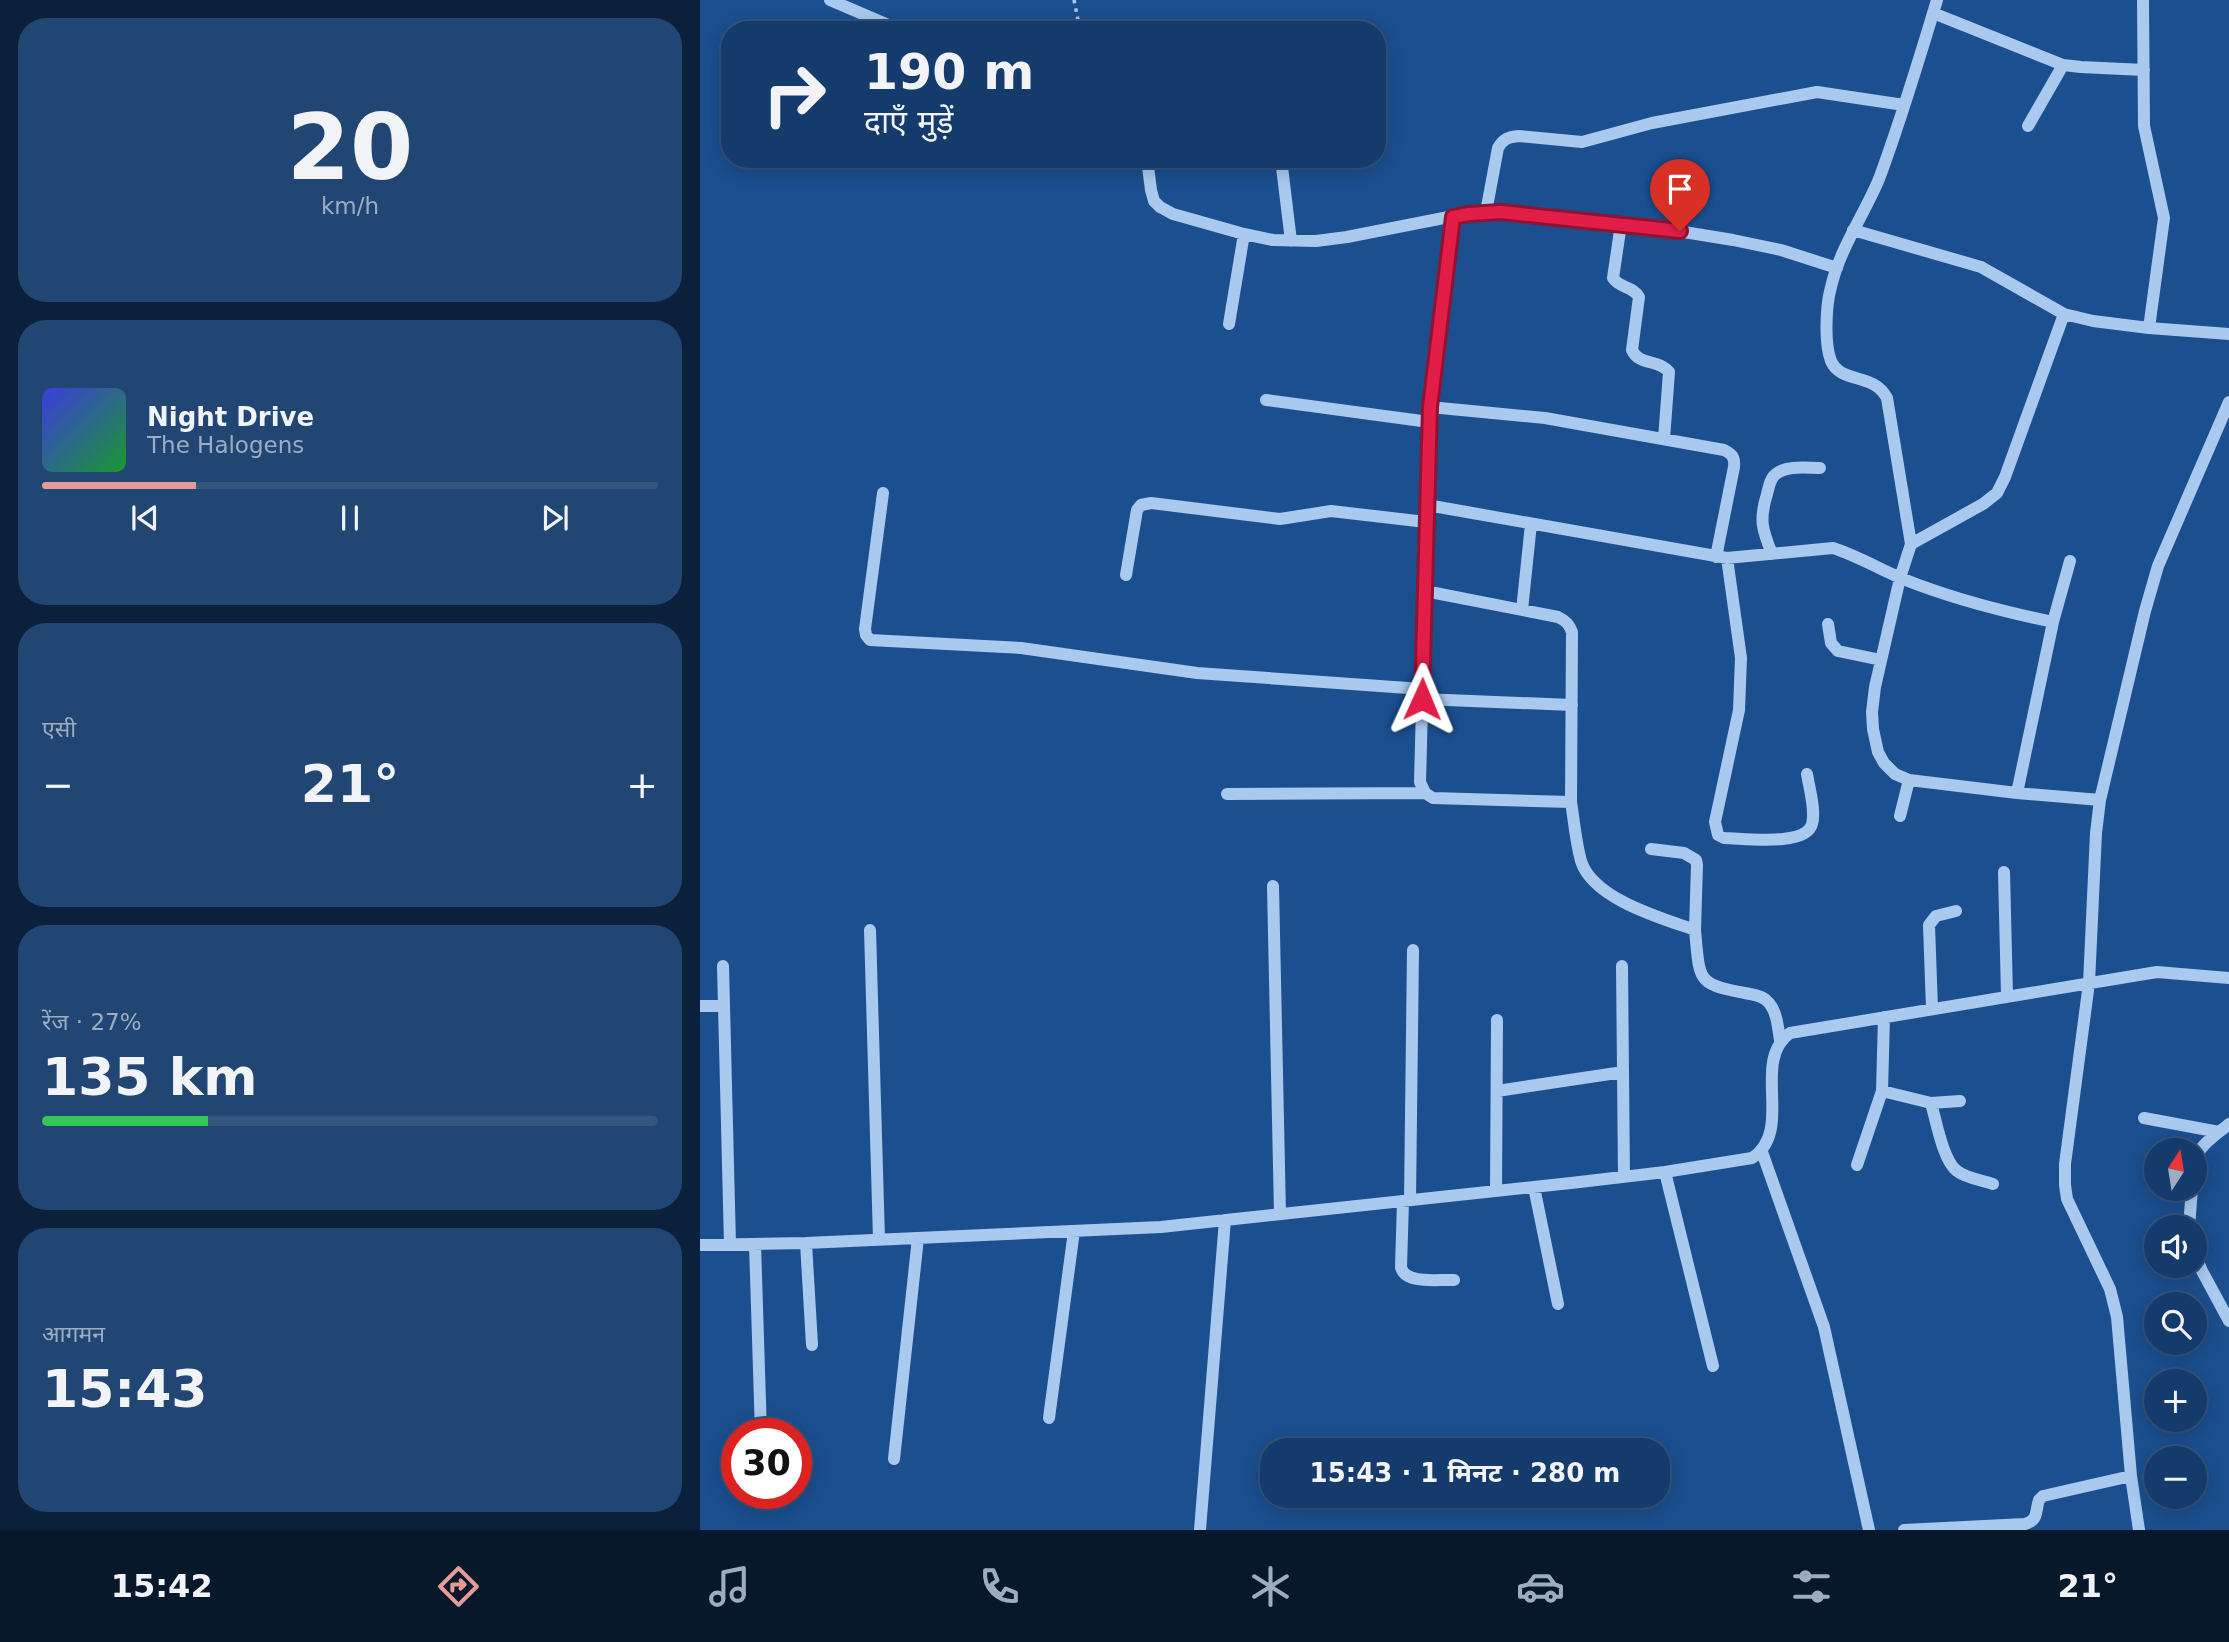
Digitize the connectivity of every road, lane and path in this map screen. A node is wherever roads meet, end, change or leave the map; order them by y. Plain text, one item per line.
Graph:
1 (830, 0) edge
2 (1074, 0) edge
3 (1937, 0) edge
4 (2143, 0) edge
5 (1933, 13) junction
6 (879, 21) edge
7 (1078, 21) edge
8 (2063, 65) junction
9 (2144, 71) junction
10 (1904, 105) junction
11 (2028, 126) dead end
12 (1148, 168) edge
13 (1282, 168) edge
14 (1486, 212) junction
15 (1453, 217) junction
16 (1620, 224) junction
17 (1853, 230) junction
18 (1244, 234) junction
19 (1291, 241) junction
20 (1837, 268) junction
21 (2064, 314) junction
22 (1229, 324) dead end
23 (2149, 328) junction
24 (2229, 334) edge
25 (1266, 400) dead end
26 (2229, 402) edge
27 (1430, 407) junction
28 (1429, 422) junction
29 (1664, 439) junction
30 (1820, 468) dead end
31 (883, 493) dead end
32 (1427, 505) junction
33 (1426, 522) junction
34 (1531, 524) junction
35 (1911, 544) junction
36 (1772, 554) junction
37 (1722, 558) junction
38 (2070, 561) dead end
39 (1126, 575) dead end
40 (1900, 578) junction
41 (1424, 591) junction
42 (1522, 610) junction
43 (2053, 622) junction
44 (1828, 624) dead end
45 (1881, 660) junction
46 (1422, 694) junction
47 (1572, 705) junction
48 (1807, 774) dead end
49 (1909, 780) junction
50 (1425, 793) junction
51 (2017, 793) junction
52 (1227, 794) dead end
53 (2100, 800) junction
54 (1571, 802) junction
55 (1900, 816) dead end
56 (1651, 849) dead end
57 (2004, 872) dead end
58 (1273, 886) dead end
59 (1956, 911) dead end
60 (870, 930) dead end
61 (1695, 930) junction
62 (1413, 950) dead end
63 (1622, 965) dead end
64 (723, 966) dead end
65 (2229, 977) edge
66 (2089, 982) junction
67 (2007, 996) junction
68 (700, 1006) edge
69 (724, 1006) junction
70 (1931, 1009) junction
71 (1884, 1017) junction
72 (1497, 1020) dead end
73 (1780, 1040) junction
74 (1623, 1072) junction
75 (1497, 1091) junction
76 (1882, 1091) junction
77 (1960, 1101) dead end
78 (1931, 1103) junction
79 (2144, 1118) dead end
80 (2224, 1128) edge
81 (2207, 1142) edge
82 (1762, 1152) junction
83 (1857, 1165) dead end
84 (1665, 1172) junction
85 (1624, 1177) junction
86 (1993, 1184) dead end
87 (1534, 1187) junction
88 (1496, 1191) junction
89 (1407, 1201) junction
90 (1280, 1214) junction
91 (1225, 1220) junction
92 (1074, 1231) junction
93 (918, 1238) junction
94 (879, 1239) junction
95 (806, 1243) junction
96 (730, 1244) junction
97 (755, 1244) junction
98 (700, 1245) edge
99 (2206, 1278) edge
100 (1454, 1280) dead end
101 (1558, 1304) dead end
102 (2229, 1321) edge
103 (812, 1345) dead end
104 (1713, 1366) dead end
105 (761, 1418) edge
106 (1049, 1418) dead end
107 (894, 1459) dead end
108 (2131, 1476) junction
109 (2026, 1527) edge
110 (1200, 1530) edge
111 (1869, 1530) edge
112 (1904, 1530) edge
113 (2139, 1530) edge

1 - 6 street
2 - 7 path
3 - 5 street
4 - 9 street
5 - 8 street
5 - 10 street
8 - 9 street
8 - 11 street
9 - 23 street
10 - 14 street
10 - 17 street
12 - 18 street
13 - 19 street
14 - 15 street
14 - 16 street
15 - 19 street
15 - 27 street
16 - 20 street
16 - 29 street
17 - 20 street
17 - 21 street
18 - 19 street
18 - 22 street
20 - 35 street
21 - 23 street
21 - 35 street
23 - 24 street
25 - 28 street
26 - 53 street
27 - 28 street
27 - 29 street
28 - 32 street
29 - 37 street
30 - 36 street
31 - 46 street
32 - 33 street
32 - 34 street
33 - 39 street
33 - 41 street
34 - 37 street
34 - 42 street
35 - 40 street
36 - 37 street
36 - 40 street
37 - 48 street
38 - 43 street
40 - 43 street
40 - 45 street
41 - 42 street
41 - 46 street
42 - 47 street
43 - 51 street
44 - 45 street
45 - 49 street
46 - 47 street
46 - 50 street
47 - 54 street
49 - 51 street
49 - 55 street
50 - 52 street
50 - 54 street
51 - 53 street
53 - 66 street
54 - 61 street
56 - 61 street
57 - 67 street
58 - 90 street
59 - 70 street
60 - 94 street
61 - 73 street
62 - 89 street
63 - 74 street
64 - 69 street
65 - 66 street
66 - 67 street
66 - 108 street
67 - 70 street
68 - 69 street
69 - 96 street
70 - 71 street
71 - 73 street
71 - 76 street
72 - 75 street
73 - 82 street
74 - 75 street
74 - 85 street
75 - 88 street
76 - 78 street
76 - 83 street
77 - 78 street
78 - 86 street
79 - 80 street
80 - 81 street
82 - 84 street
82 - 111 street
84 - 85 street
84 - 104 street
85 - 87 street
87 - 88 street
87 - 101 street
88 - 89 street
89 - 90 street
89 - 100 street
90 - 91 street
91 - 92 street
91 - 110 street
92 - 93 street
92 - 106 street
93 - 94 street
93 - 107 street
94 - 95 street
95 - 97 street
95 - 103 street
96 - 97 street
96 - 98 street
97 - 105 street
99 - 102 street
108 - 109 street
108 - 113 street
109 - 112 street

